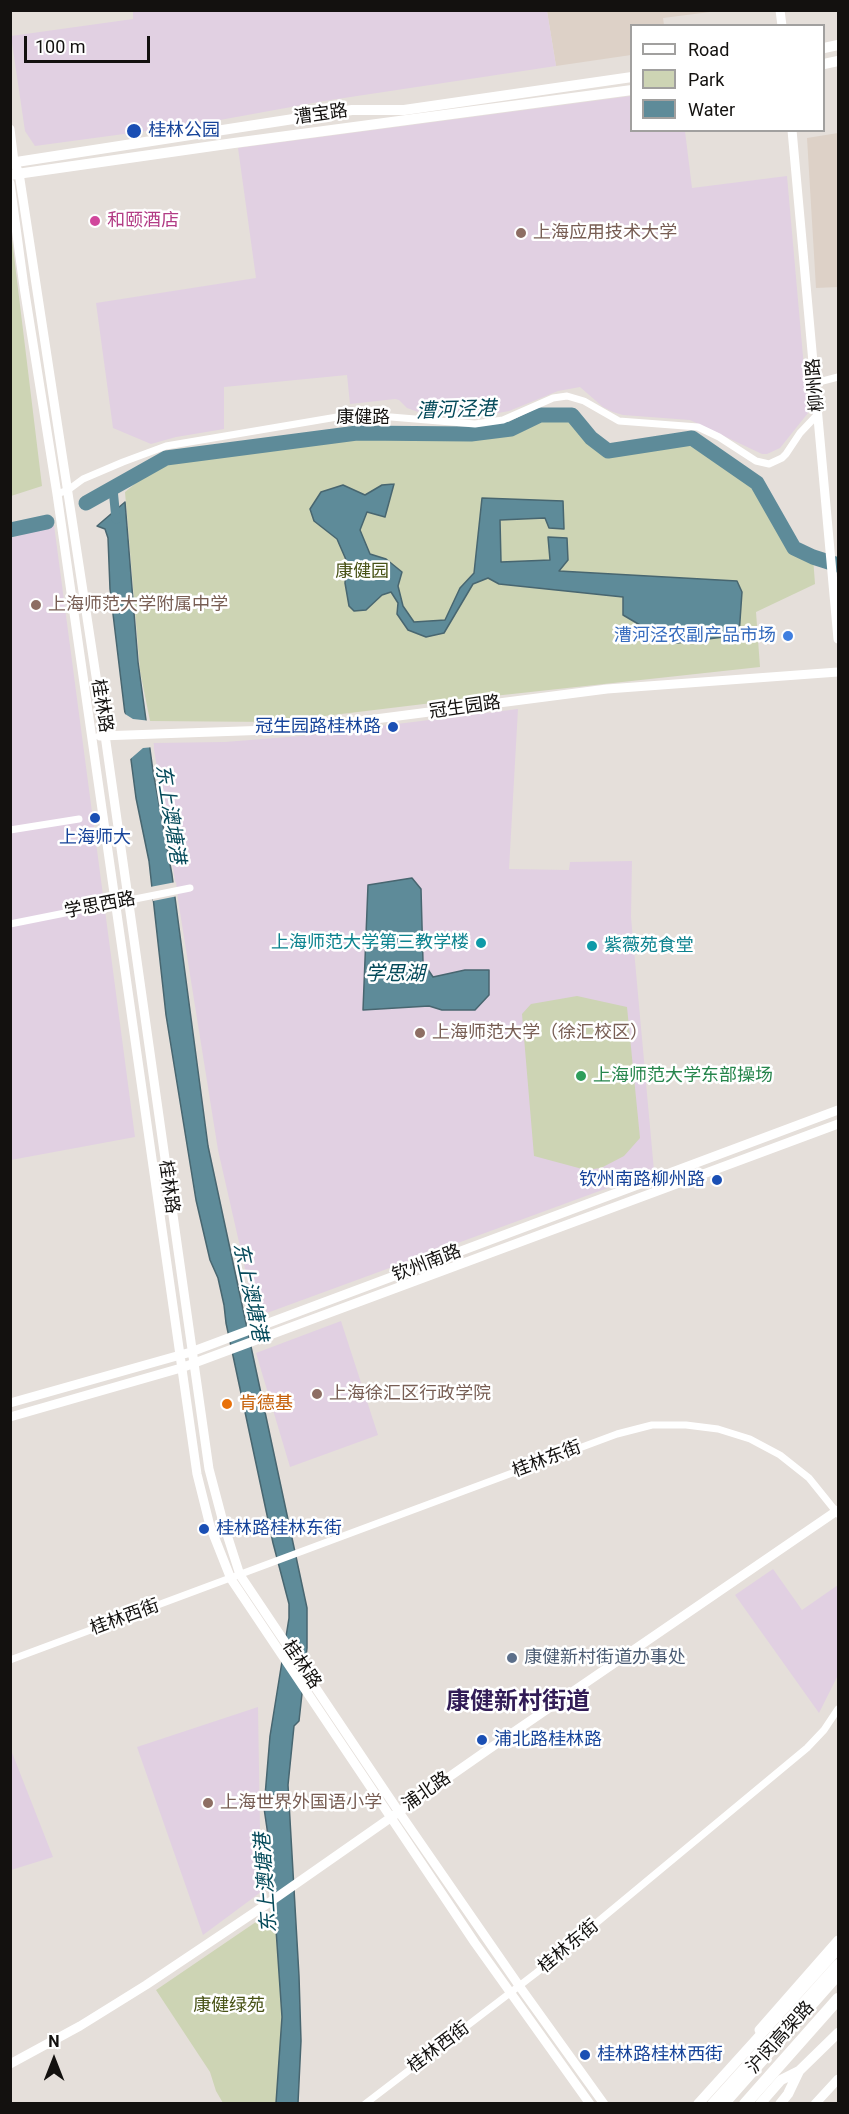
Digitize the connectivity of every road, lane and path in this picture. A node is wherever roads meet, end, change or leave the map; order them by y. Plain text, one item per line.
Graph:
1 (630, 76) edge
2 (630, 90) edge
3 (10, 129) edge
4 (792, 132) edge
5 (13, 169) edge
6 (10, 183) edge
7 (838, 377) edge
8 (815, 383) junction
9 (818, 414) junction
10 (68, 490) junction
11 (57, 494) junction
12 (838, 639) edge
13 (838, 672) edge
14 (105, 735) junction
15 (91, 736) junction
16 (79, 819) dead end
17 (10, 830) edge
18 (190, 888) dead end
19 (129, 900) junction
20 (115, 902) junction
21 (10, 924) edge
22 (838, 1110) edge
23 (838, 1124) edge
24 (191, 1352) junction
25 (180, 1356) junction
26 (193, 1364) junction
27 (181, 1368) junction
28 (10, 1403) edge
29 (10, 1417) edge
30 (838, 1512) edge
31 (236, 1577) junction
32 (10, 1660) edge
33 (838, 1709) edge
34 (395, 1815) junction
35 (838, 1940) edge
36 (838, 1949) edge
37 (838, 1964) edge
38 (838, 1974) edge
39 (516, 1990) junction
40 (838, 1999) edge
41 (838, 2033) edge
42 (776, 2043) junction
43 (10, 2064) edge
44 (741, 2071) junction
45 (799, 2071) junction
46 (838, 2079) edge
47 (711, 2089) junction
48 (365, 2103) edge
49 (590, 2103) edge
50 (604, 2103) edge
51 (698, 2103) edge
52 (712, 2103) edge
53 (718, 2103) edge
54 (723, 2103) edge
55 (745, 2103) edge
56 (760, 2103) edge
57 (780, 2103) edge
58 (815, 2103) edge

1 - 5 main road, 漕宝路
2 - 5 main road, 漕宝路
3 - 5 main road, 桂林路
4 - 8 main road, 柳州路
5 - 10 main road, 桂林路
6 - 11 main road, 桂林路
7 - 8 street
8 - 9 main road, 柳州路
9 - 10 street, 康健路
9 - 12 main road, 柳州路
10 - 11 street, 康健路
10 - 14 main road, 桂林路
11 - 15 main road, 桂林路
13 - 14 main road, 冠生园路
14 - 15 main road, 冠生园路
14 - 19 main road, 桂林路
15 - 20 main road, 桂林路
16 - 17 street
18 - 19 street, 学思西路
19 - 20 street, 学思西路
19 - 24 main road, 桂林路
20 - 21 street, 学思西路
20 - 25 main road, 桂林路
22 - 24 main road, 钦州南路
23 - 26 main road, 钦州南路
24 - 25 main road, 钦州南路
24 - 26 main road, 桂林路
25 - 27 main road, 桂林路
25 - 28 main road, 钦州南路
26 - 27 main road, 钦州南路
26 - 31 main road, 桂林路
27 - 29 main road, 钦州南路
27 - 31 main road, 桂林路
30 - 31 street, 桂林东街
30 - 34 main road, 浦北路
31 - 32 street, 桂林西街
31 - 34 main road, 桂林路
31 - 34 main road, 桂林路
33 - 39 street, 桂林东街
34 - 39 main road, 桂林路
34 - 43 main road, 浦北路
35 - 53 main road
36 - 47 main road
37 - 42 main road
37 - 44 main road
38 - 42 highway, 沪闵高架路
39 - 48 street, 桂林西街
39 - 49 main road, 桂林路
39 - 50 main road, 桂林路
40 - 55 highway, 沪闵高架路
41 - 45 main road
42 - 54 highway, 沪闵高架路
44 - 47 main road
44 - 52 main road
45 - 56 main road
45 - 57 main road
46 - 58 main road
47 - 51 main road

